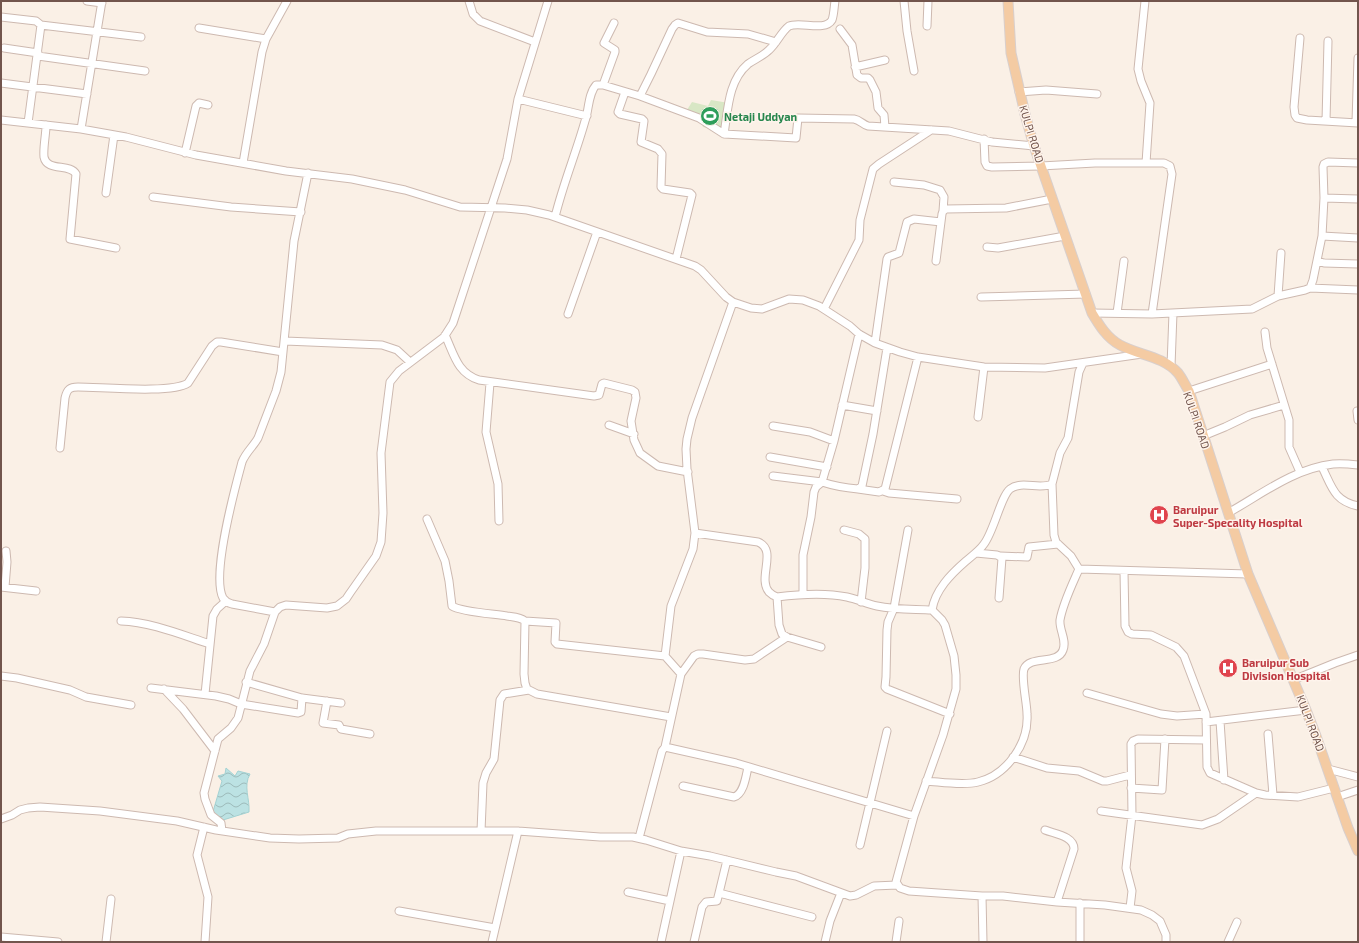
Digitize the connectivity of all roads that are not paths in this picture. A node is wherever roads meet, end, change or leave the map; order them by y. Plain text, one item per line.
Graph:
1 (86, 1) edge
2 (287, 1) edge
3 (469, 1) edge
4 (548, 1) edge
5 (835, 1) edge
6 (904, 1) edge
7 (928, 1) edge
8 (1008, 1) edge
9 (1145, 1) edge
10 (102, 2) edge
11 (1, 17) edge
12 (614, 23) dead end
13 (41, 25) junction
14 (927, 26) dead end
15 (199, 28) dead end
16 (840, 29) dead end
17 (97, 32) junction
18 (141, 37) dead end
19 (1300, 38) dead end
20 (266, 39) junction
21 (1328, 41) dead end
22 (536, 42) junction
23 (776, 42) junction
24 (4, 48) dead end
25 (38, 54) junction
26 (1358, 58) edge
27 (885, 60) dead end
28 (92, 64) junction
29 (855, 67) junction
30 (145, 71) dead end
31 (914, 71) dead end
32 (1, 83) edge
33 (603, 85) junction
34 (33, 87) junction
35 (625, 92) junction
36 (1019, 92) junction
37 (87, 94) junction
38 (1097, 94) dead end
39 (640, 96) junction
40 (518, 98) junction
41 (208, 104) dead end
42 (587, 116) junction
43 (1, 120) edge
44 (1326, 121) junction
45 (1357, 122) edge
46 (28, 123) junction
47 (46, 126) junction
48 (885, 127) junction
49 (81, 129) junction
50 (932, 130) junction
51 (724, 134) junction
52 (114, 135) junction
53 (984, 139) junction
54 (1034, 146) junction
55 (185, 153) junction
56 (243, 163) junction
57 (1146, 163) junction
58 (1358, 163) edge
59 (1041, 166) junction
60 (308, 173) junction
61 (894, 182) dead end
62 (106, 193) dead end
63 (153, 197) dead end
64 (1324, 198) junction
65 (1052, 199) junction
66 (1358, 199) edge
67 (491, 208) junction
68 (943, 210) junction
69 (301, 212) junction
70 (555, 216) junction
71 (941, 222) junction
72 (597, 232) junction
73 (1065, 236) junction
74 (1322, 236) junction
75 (1358, 238) edge
76 (987, 247) dead end
77 (116, 248) dead end
78 (1281, 253) dead end
79 (676, 259) junction
80 (936, 261) dead end
81 (1124, 261) dead end
82 (1317, 261) junction
83 (1358, 264) edge
84 (1310, 288) junction
85 (1358, 290) edge
86 (1086, 294) junction
87 (1278, 296) junction
88 (981, 297) dead end
89 (733, 302) junction
90 (824, 309) junction
91 (1092, 313) junction
92 (1117, 313) junction
93 (1173, 313) junction
94 (568, 314) dead end
95 (1152, 314) junction
96 (1265, 332) dead end
97 (446, 334) junction
98 (859, 334) junction
99 (285, 341) junction
100 (875, 343) junction
101 (887, 348) junction
102 (283, 352) junction
103 (1144, 354) junction
104 (918, 357) junction
105 (410, 362) junction
106 (1083, 363) junction
107 (1272, 364) junction
108 (984, 366) junction
109 (1170, 366) junction
110 (490, 382) junction
111 (1188, 391) junction
112 (842, 405) junction
113 (1284, 405) junction
114 (877, 411) junction
115 (1357, 411) dead end
116 (978, 417) dead end
117 (1358, 420) edge
118 (608, 425) dead end
119 (773, 426) dead end
120 (634, 434) junction
121 (1203, 436) junction
122 (834, 441) junction
123 (60, 448) dead end
124 (770, 457) dead end
125 (1358, 464) edge
126 (827, 467) junction
127 (1322, 467) junction
128 (688, 472) junction
129 (1300, 472) junction
130 (773, 476) dead end
131 (822, 482) junction
132 (1052, 484) junction
133 (858, 489) junction
134 (883, 491) junction
135 (957, 500) dead end
136 (1358, 506) edge
137 (1228, 513) junction
138 (427, 519) dead end
139 (498, 521) dead end
140 (844, 530) dead end
141 (908, 530) dead end
142 (695, 533) junction
143 (1058, 544) junction
144 (6, 551) dead end
145 (976, 552) junction
146 (1000, 556) junction
147 (1079, 569) junction
148 (1124, 571) junction
149 (1248, 574) junction
150 (3, 587) edge
151 (36, 591) dead end
152 (803, 594) junction
153 (777, 597) junction
154 (999, 598) dead end
155 (226, 602) junction
156 (861, 602) junction
157 (894, 608) junction
158 (932, 610) junction
159 (275, 612) junction
160 (122, 621) dead end
161 (525, 621) junction
162 (787, 637) junction
163 (210, 644) junction
164 (821, 647) dead end
165 (1358, 655) edge
166 (665, 656) junction
167 (681, 674) junction
168 (1, 676) edge
169 (1294, 680) junction
170 (246, 682) junction
171 (151, 688) dead end
172 (164, 689) junction
173 (529, 690) junction
174 (1087, 693) dead end
175 (205, 694) junction
176 (302, 698) junction
177 (327, 701) junction
178 (341, 703) dead end
179 (241, 704) junction
180 (131, 705) dead end
181 (1306, 710) junction
182 (950, 714) junction
183 (1206, 714) junction
184 (671, 717) junction
185 (1220, 720) junction
186 (1206, 722) junction
187 (887, 731) dead end
188 (370, 734) dead end
189 (1268, 734) dead end
190 (1166, 739) junction
191 (1206, 740) junction
192 (665, 747) junction
193 (215, 751) junction
194 (1013, 757) junction
195 (748, 767) junction
196 (1328, 769) junction
197 (1130, 775) junction
198 (1358, 777) edge
199 (1224, 780) junction
200 (926, 781) junction
201 (683, 786) dead end
202 (1131, 788) junction
203 (1334, 788) junction
204 (1358, 790) edge
205 (1256, 792) junction
206 (1273, 795) junction
207 (1337, 797) junction
208 (870, 803) junction
209 (1101, 811) dead end
210 (1132, 815) junction
211 (914, 816) junction
212 (1, 819) edge
213 (204, 827) junction
214 (1045, 830) dead end
215 (222, 831) junction
216 (481, 831) junction
217 (518, 831) junction
218 (640, 838) junction
219 (860, 845) dead end
220 (681, 851) junction
221 (1358, 851) edge
222 (727, 860) junction
223 (897, 885) junction
224 (628, 892) dead end
225 (719, 893) junction
226 (840, 893) junction
227 (982, 896) junction
228 (111, 899) dead end
229 (670, 901) junction
230 (1057, 902) junction
231 (1080, 903) junction
232 (1130, 908) junction
233 (399, 911) dead end
234 (812, 917) dead end
235 (899, 921) dead end
236 (1237, 922) dead end
237 (495, 928) junction
238 (1, 937) edge
239 (30, 941) edge
240 (58, 942) edge
241 (106, 942) edge
242 (205, 942) edge
243 (492, 942) edge
244 (662, 942) edge
245 (694, 942) edge
246 (825, 942) edge
247 (896, 942) edge
248 (983, 942) edge
249 (1080, 942) edge
250 (1166, 942) edge
251 (1228, 942) edge

1 - 10 street
2 - 20 street
3 - 22 street
4 - 22 street
5 - 23 street
6 - 31 street
7 - 14 street
8 - 36 main road, KULPI ROAD
9 - 57 street
10 - 17 street
11 - 13 street
12 - 33 street
13 - 17 street
13 - 25 street
15 - 20 street
16 - 29 street
17 - 18 street
17 - 28 street
19 - 44 street
20 - 56 street
21 - 44 street
22 - 40 street
23 - 39 street
23 - 51 street
24 - 25 street
25 - 28 street
25 - 34 street
26 - 45 street
27 - 29 street
28 - 30 street
28 - 37 street
29 - 48 street
32 - 34 street
33 - 35 street
33 - 42 street
34 - 37 street
34 - 46 street
35 - 39 street
35 - 79 street
36 - 38 street
36 - 54 main road, KULPI ROAD
37 - 49 street
39 - 51 street
40 - 42 street
40 - 67 street
41 - 55 street
42 - 70 street
43 - 46 street
44 - 45 street
46 - 47 street
47 - 49 street
47 - 77 street
48 - 50 street
48 - 51 street
49 - 52 street
50 - 53 street
50 - 90 street
52 - 55 street
52 - 62 street
53 - 54 street
53 - 59 street
54 - 59 main road, KULPI ROAD
55 - 56 street
56 - 60 street
57 - 59 street
57 - 95 street
58 - 64 street
59 - 65 main road, KULPI ROAD
60 - 67 street
60 - 69 street
61 - 68 street
63 - 69 street
64 - 66 street
64 - 74 street
65 - 68 street
65 - 73 main road, KULPI ROAD
67 - 70 street
67 - 97 street
68 - 71 street
69 - 99 street
70 - 72 street
71 - 80 street
71 - 100 street
72 - 79 street
72 - 94 street
73 - 76 street
73 - 86 main road, KULPI ROAD
74 - 75 street
74 - 82 street
78 - 87 street
79 - 89 street
81 - 92 street
82 - 83 street
82 - 84 street
84 - 85 street
84 - 87 street
86 - 88 street
86 - 91 main road, KULPI ROAD
87 - 93 street
89 - 90 street
89 - 128 street
90 - 98 street
91 - 92 street
91 - 103 main road, KULPI ROAD
92 - 95 street
93 - 95 street
93 - 109 street
96 - 107 street
97 - 105 street
97 - 110 street
98 - 100 street
98 - 112 street
99 - 102 street
99 - 105 street
100 - 101 street
101 - 104 street
101 - 114 street
102 - 123 street
102 - 155 street
103 - 106 street
103 - 109 main road, KULPI ROAD
104 - 108 street
104 - 134 street
105 - 159 street
106 - 108 street
106 - 132 street
107 - 111 street
107 - 113 street
108 - 116 street
109 - 111 main road, KULPI ROAD
110 - 120 street
110 - 139 street
111 - 121 main road, KULPI ROAD
112 - 114 street
112 - 122 street
113 - 121 street
113 - 129 street
114 - 133 street
115 - 117 street
118 - 120 street
119 - 122 street
120 - 128 street
121 - 137 main road, KULPI ROAD
122 - 126 street
124 - 126 street
125 - 127 street
126 - 131 street
127 - 129 street
127 - 136 street
128 - 142 street
129 - 137 street
130 - 131 street
131 - 133 street
131 - 152 street
132 - 143 street
132 - 145 street
133 - 134 street
134 - 135 street
137 - 149 main road, KULPI ROAD
138 - 161 street
140 - 156 street
141 - 157 street
142 - 153 street
142 - 166 street
143 - 146 street
143 - 147 street
144 - 150 street
145 - 146 street
145 - 158 street
146 - 154 street
147 - 148 street
147 - 194 street
148 - 149 street
148 - 183 street
149 - 169 main road, KULPI ROAD
150 - 151 street
152 - 153 street
152 - 156 street
153 - 162 street
155 - 159 street
155 - 163 street
156 - 157 street
157 - 158 street
157 - 182 street
158 - 182 street
159 - 170 street
160 - 163 street
161 - 166 street
161 - 173 street
162 - 164 street
162 - 167 street
163 - 175 street
165 - 169 street
166 - 167 street
167 - 184 street
168 - 180 street
169 - 181 main road, KULPI ROAD
170 - 176 street
170 - 179 street
171 - 172 street
172 - 175 street
172 - 193 street
173 - 184 street
173 - 216 street
174 - 183 street
175 - 179 street
176 - 177 street
176 - 179 street
177 - 178 street
177 - 188 street
179 - 193 street
181 - 185 street
181 - 196 main road, KULPI ROAD
182 - 200 street
183 - 186 street
184 - 192 street
185 - 186 street
185 - 199 street
186 - 191 street
187 - 208 street
189 - 206 street
190 - 191 street
190 - 197 street
190 - 202 street
191 - 199 street
192 - 195 street
192 - 218 street
193 - 215 street
194 - 197 street
194 - 200 street
195 - 201 street
195 - 208 street
196 - 198 street
196 - 203 main road, KULPI ROAD
197 - 202 street
199 - 205 street
200 - 211 street
202 - 210 street
203 - 206 street
203 - 207 main road, KULPI ROAD
204 - 207 street
205 - 206 street
205 - 210 street
207 - 221 main road, KULPI ROAD
208 - 211 street
208 - 219 street
209 - 210 street
210 - 232 street
211 - 223 street
212 - 213 street
213 - 215 street
213 - 242 street
214 - 230 street
215 - 216 street
216 - 217 street
217 - 218 street
217 - 237 street
218 - 220 street
220 - 222 street
220 - 229 street
222 - 225 street
222 - 226 street
223 - 226 street
223 - 227 street
224 - 229 street
225 - 234 street
225 - 245 street
226 - 246 street
227 - 230 street
227 - 248 street
228 - 241 street
229 - 244 street
230 - 231 street
231 - 232 street
231 - 249 street
232 - 250 street
233 - 237 street
235 - 247 street
236 - 251 street
237 - 243 street
238 - 239 street
239 - 240 street

